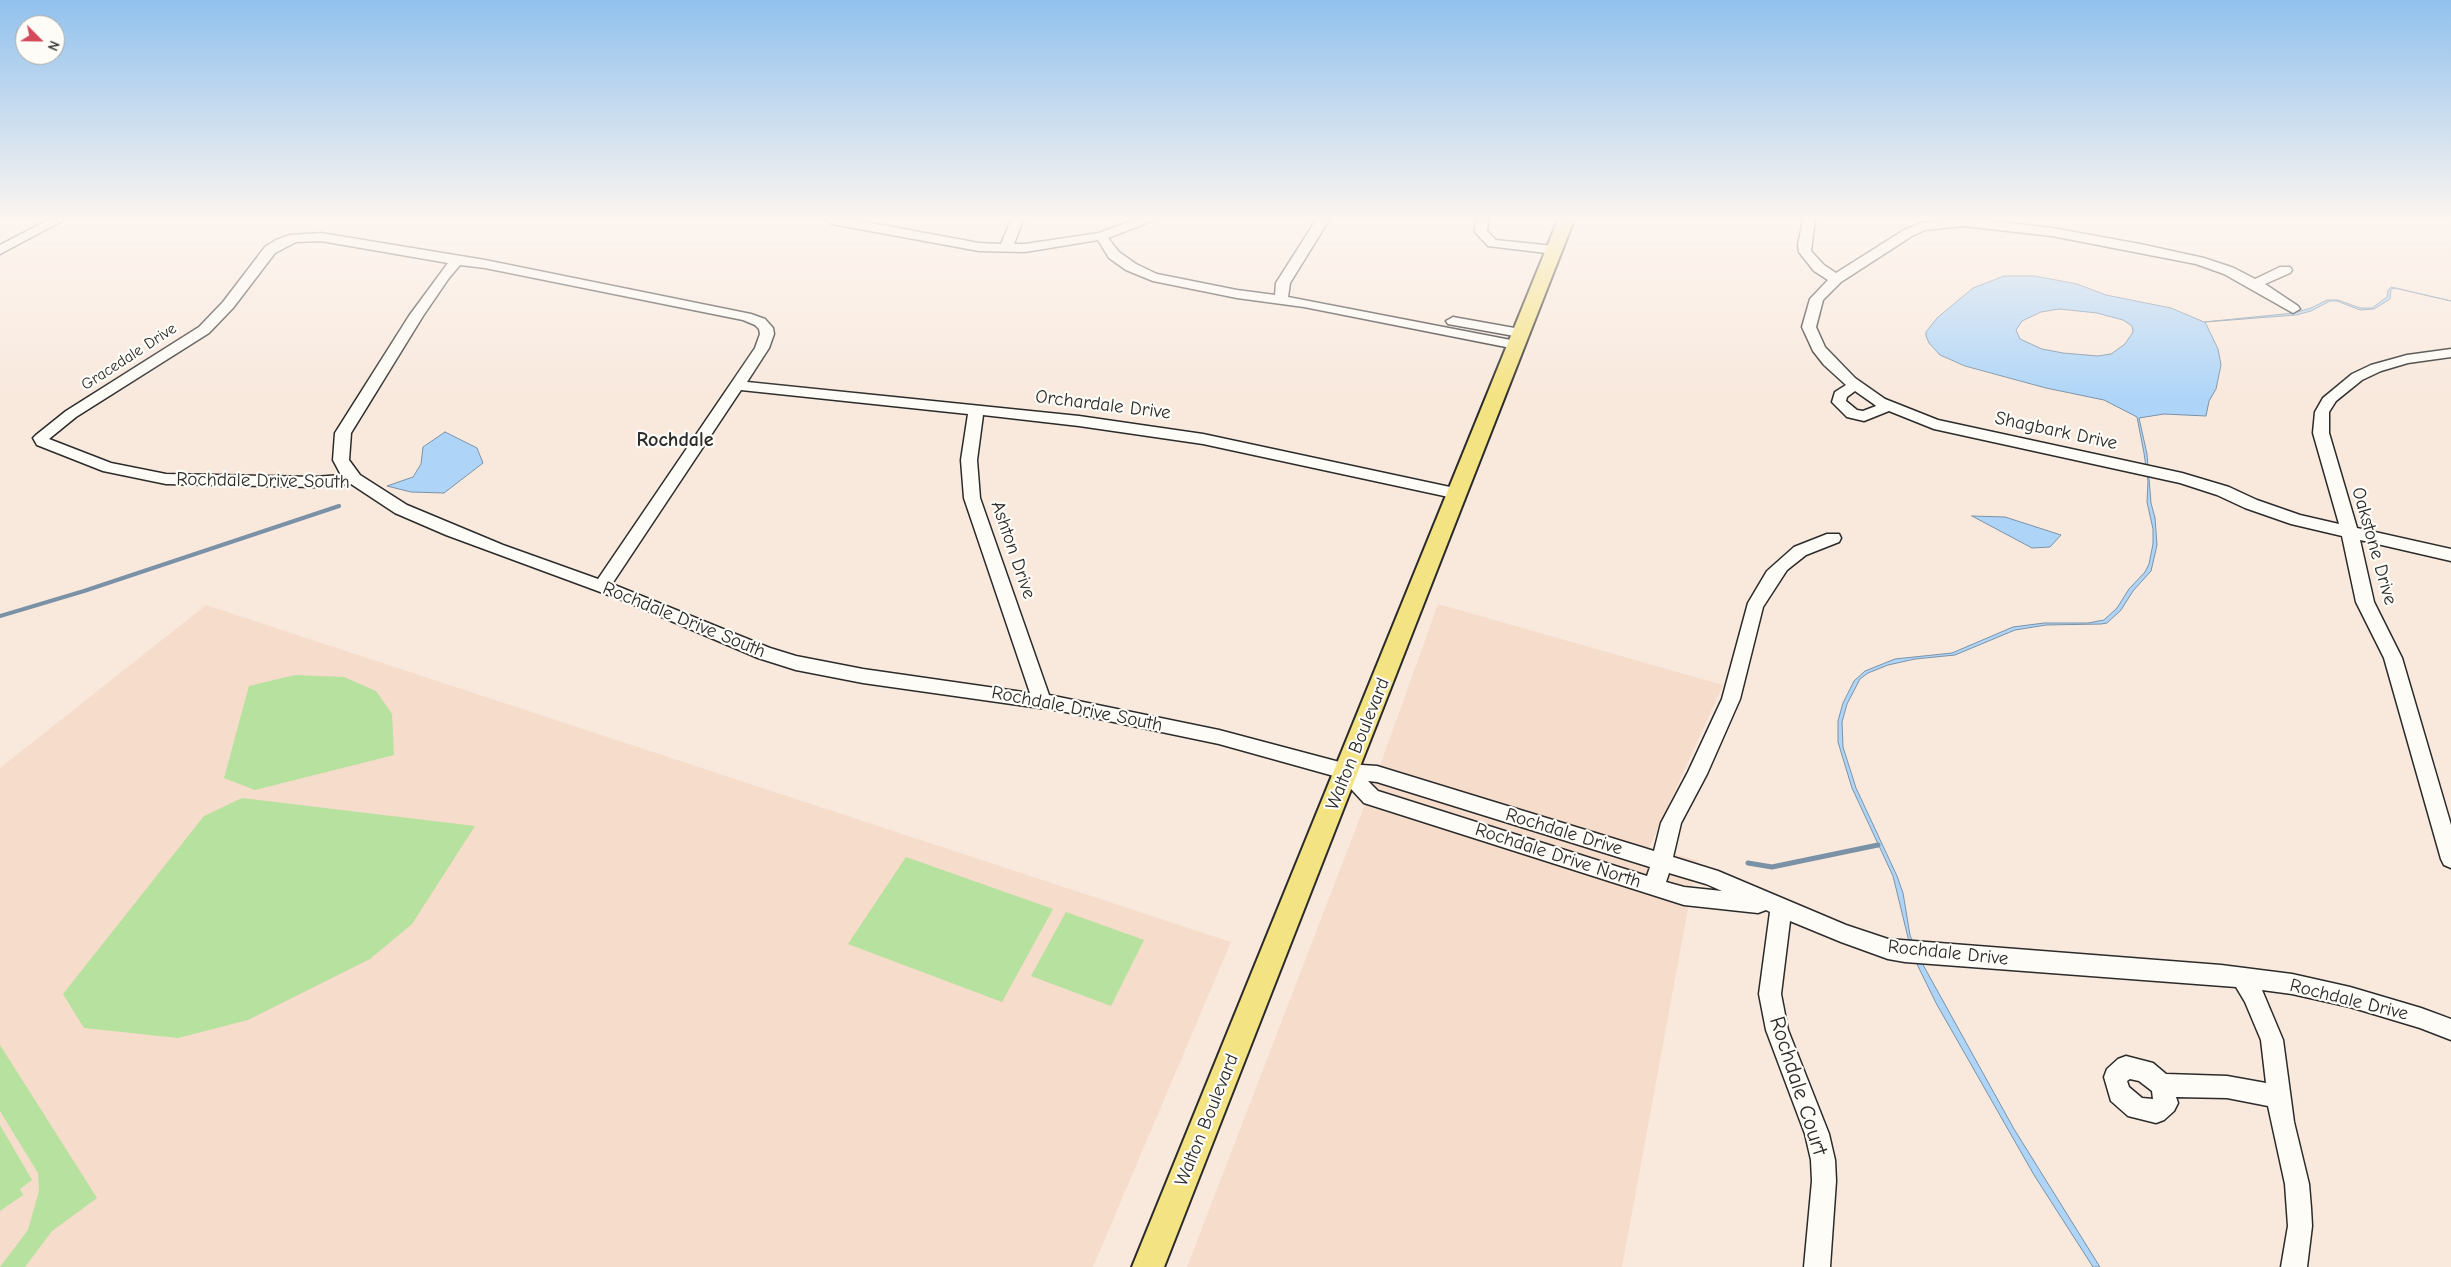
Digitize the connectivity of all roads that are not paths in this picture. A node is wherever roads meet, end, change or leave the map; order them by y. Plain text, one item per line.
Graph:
1 (246, 279) edge
2 (441, 279) edge
3 (561, 279) edge
4 (1165, 279) edge
5 (1285, 279) edge
6 (1542, 279) edge
7 (2245, 279) edge
8 (2265, 279) edge
9 (1836, 280) edge
10 (2255, 284) junction
11 (1281, 300) junction
12 (2293, 310) dead end
13 (1518, 339) junction
14 (2451, 352) edge
15 (738, 385) junction
16 (1855, 385) junction
17 (1889, 406) junction
18 (976, 410) junction
19 (40, 438) joint
20 (354, 479) junction
21 (1458, 494) junction
22 (2350, 533) junction
23 (1833, 538) dead end
24 (2451, 555) edge
25 (602, 586) junction
26 (1042, 701) junction
27 (1347, 772) junction
28 (2451, 859) edge
29 (1660, 862) junction
30 (1654, 886) junction
31 (1781, 906) junction
32 (2242, 978) junction
33 (2451, 1030) edge
34 (2162, 1085) dead end
35 (2278, 1097) junction
36 (1148, 1267) edge
37 (1817, 1267) edge
38 (2294, 1267) edge

1 - 19 street, Gracedale Drive
2 - 20 street
3 - 15 street
4 - 11 street
5 - 11 street
6 - 13 main road, Walton Boulevard
7 - 10 street, Shagbark Drive
8 - 10 street
9 - 16 street, Shagbark Drive
10 - 12 street, Shagbark Drive
11 - 13 street
13 - 21 main road, Walton Boulevard
14 - 22 street, Oakstone Drive
15 - 18 street, Orchardale Drive
15 - 25 street
16 - 17 street, Shagbark Drive
16 - 17 street
17 - 22 street, Shagbark Drive
18 - 21 street, Orchardale Drive
18 - 26 street, Ashton Drive
19 - 20 street, Rochdale Drive South
20 - 25 street, Rochdale Drive South
21 - 27 main road, Walton Boulevard
22 - 24 street, Shagbark Drive
22 - 28 street, Oakstone Drive
23 - 29 street
25 - 26 street, Rochdale Drive South
26 - 27 street, Rochdale Drive South
27 - 29 street, Rochdale Drive
27 - 30 street, Rochdale Drive North
27 - 36 main road, Walton Boulevard
29 - 30 street
29 - 31 street, Rochdale Drive
30 - 31 street, Rochdale Drive North
31 - 32 street, Rochdale Drive
31 - 37 street, Rochdale Court
32 - 33 street, Rochdale Drive
32 - 35 street
34 - 35 street
35 - 38 street

